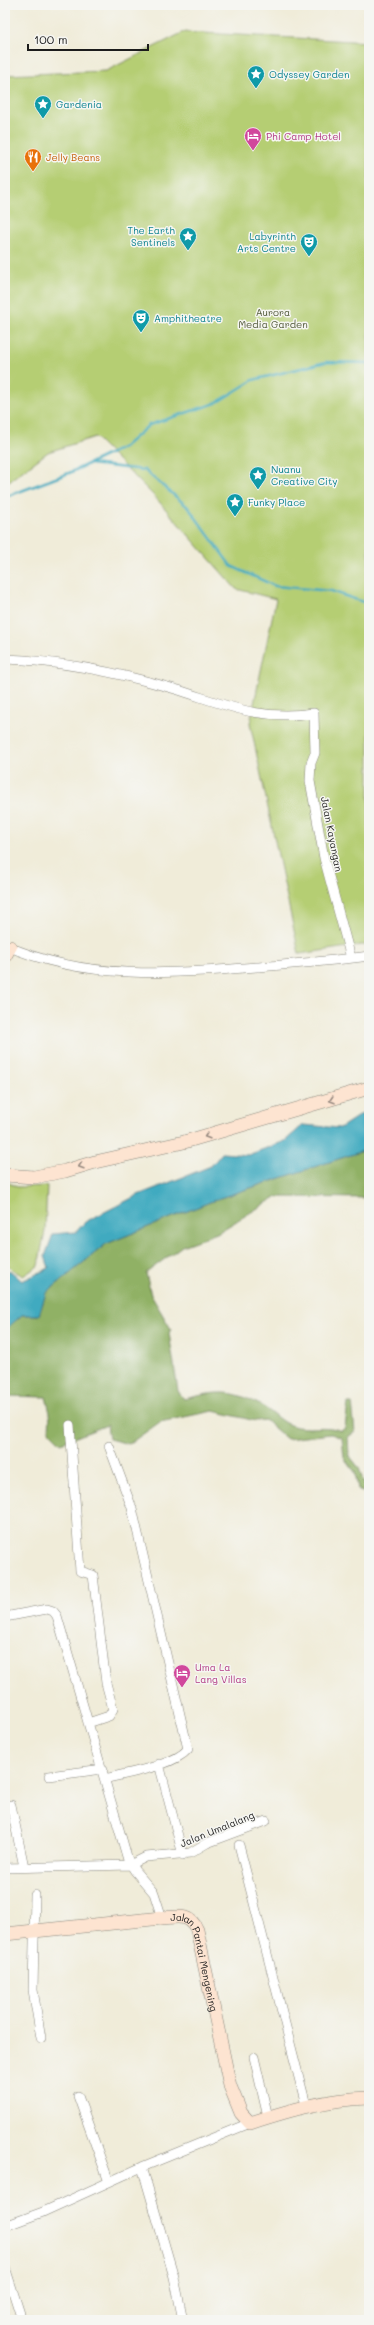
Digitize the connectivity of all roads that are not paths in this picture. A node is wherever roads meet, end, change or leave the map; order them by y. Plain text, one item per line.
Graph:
1 (5, 659) edge
2 (7, 950) edge
3 (369, 956) edge
4 (351, 958) junction
5 (369, 1088) edge
6 (5, 1174) edge
7 (70, 1425) dead end
8 (109, 1446) dead end
9 (5, 1617) edge
10 (88, 1723) junction
11 (159, 1764) junction
12 (103, 1769) junction
13 (49, 1776) dead end
14 (105, 1779) junction
15 (11, 1805) dead end
16 (266, 1821) dead end
17 (239, 1844) dead end
18 (183, 1855) junction
19 (129, 1863) junction
20 (24, 1867) junction
21 (5, 1868) edge
22 (35, 1895) dead end
23 (162, 1918) junction
24 (33, 1932) junction
25 (5, 1934) edge
26 (41, 2038) dead end
27 (254, 2057) dead end
28 (78, 2096) dead end
29 (369, 2098) edge
30 (306, 2105) junction
31 (268, 2117) junction
32 (250, 2123) junction
33 (142, 2167) junction
34 (109, 2182) junction
35 (5, 2226) edge
36 (5, 2269) edge
37 (22, 2320) edge
38 (183, 2320) edge

1 - 4 street, Jalan Kayangan
2 - 4 street
3 - 4 street
5 -> 6 street
7 - 10 street
8 - 11 street
9 - 10 street
10 - 12 street
11 - 14 street
11 - 18 street
12 - 13 street
12 - 14 street
14 - 19 street
15 - 20 street
16 - 18 street, Jalan Umalalang
17 - 30 street
18 - 19 street, Jalan Umalalang
19 - 20 street
19 - 23 street
20 - 21 street
22 - 24 street
23 - 24 street, Jalan Pantai Mengening
23 - 32 street, Jalan Pantai Mengening
24 - 25 street, Jalan Pantai Mengening
24 - 26 street
27 - 31 street
28 - 34 street
29 - 30 street
30 - 31 street
31 - 32 street
32 - 33 street
33 - 34 street
33 - 38 street
34 - 35 street
36 - 37 street

